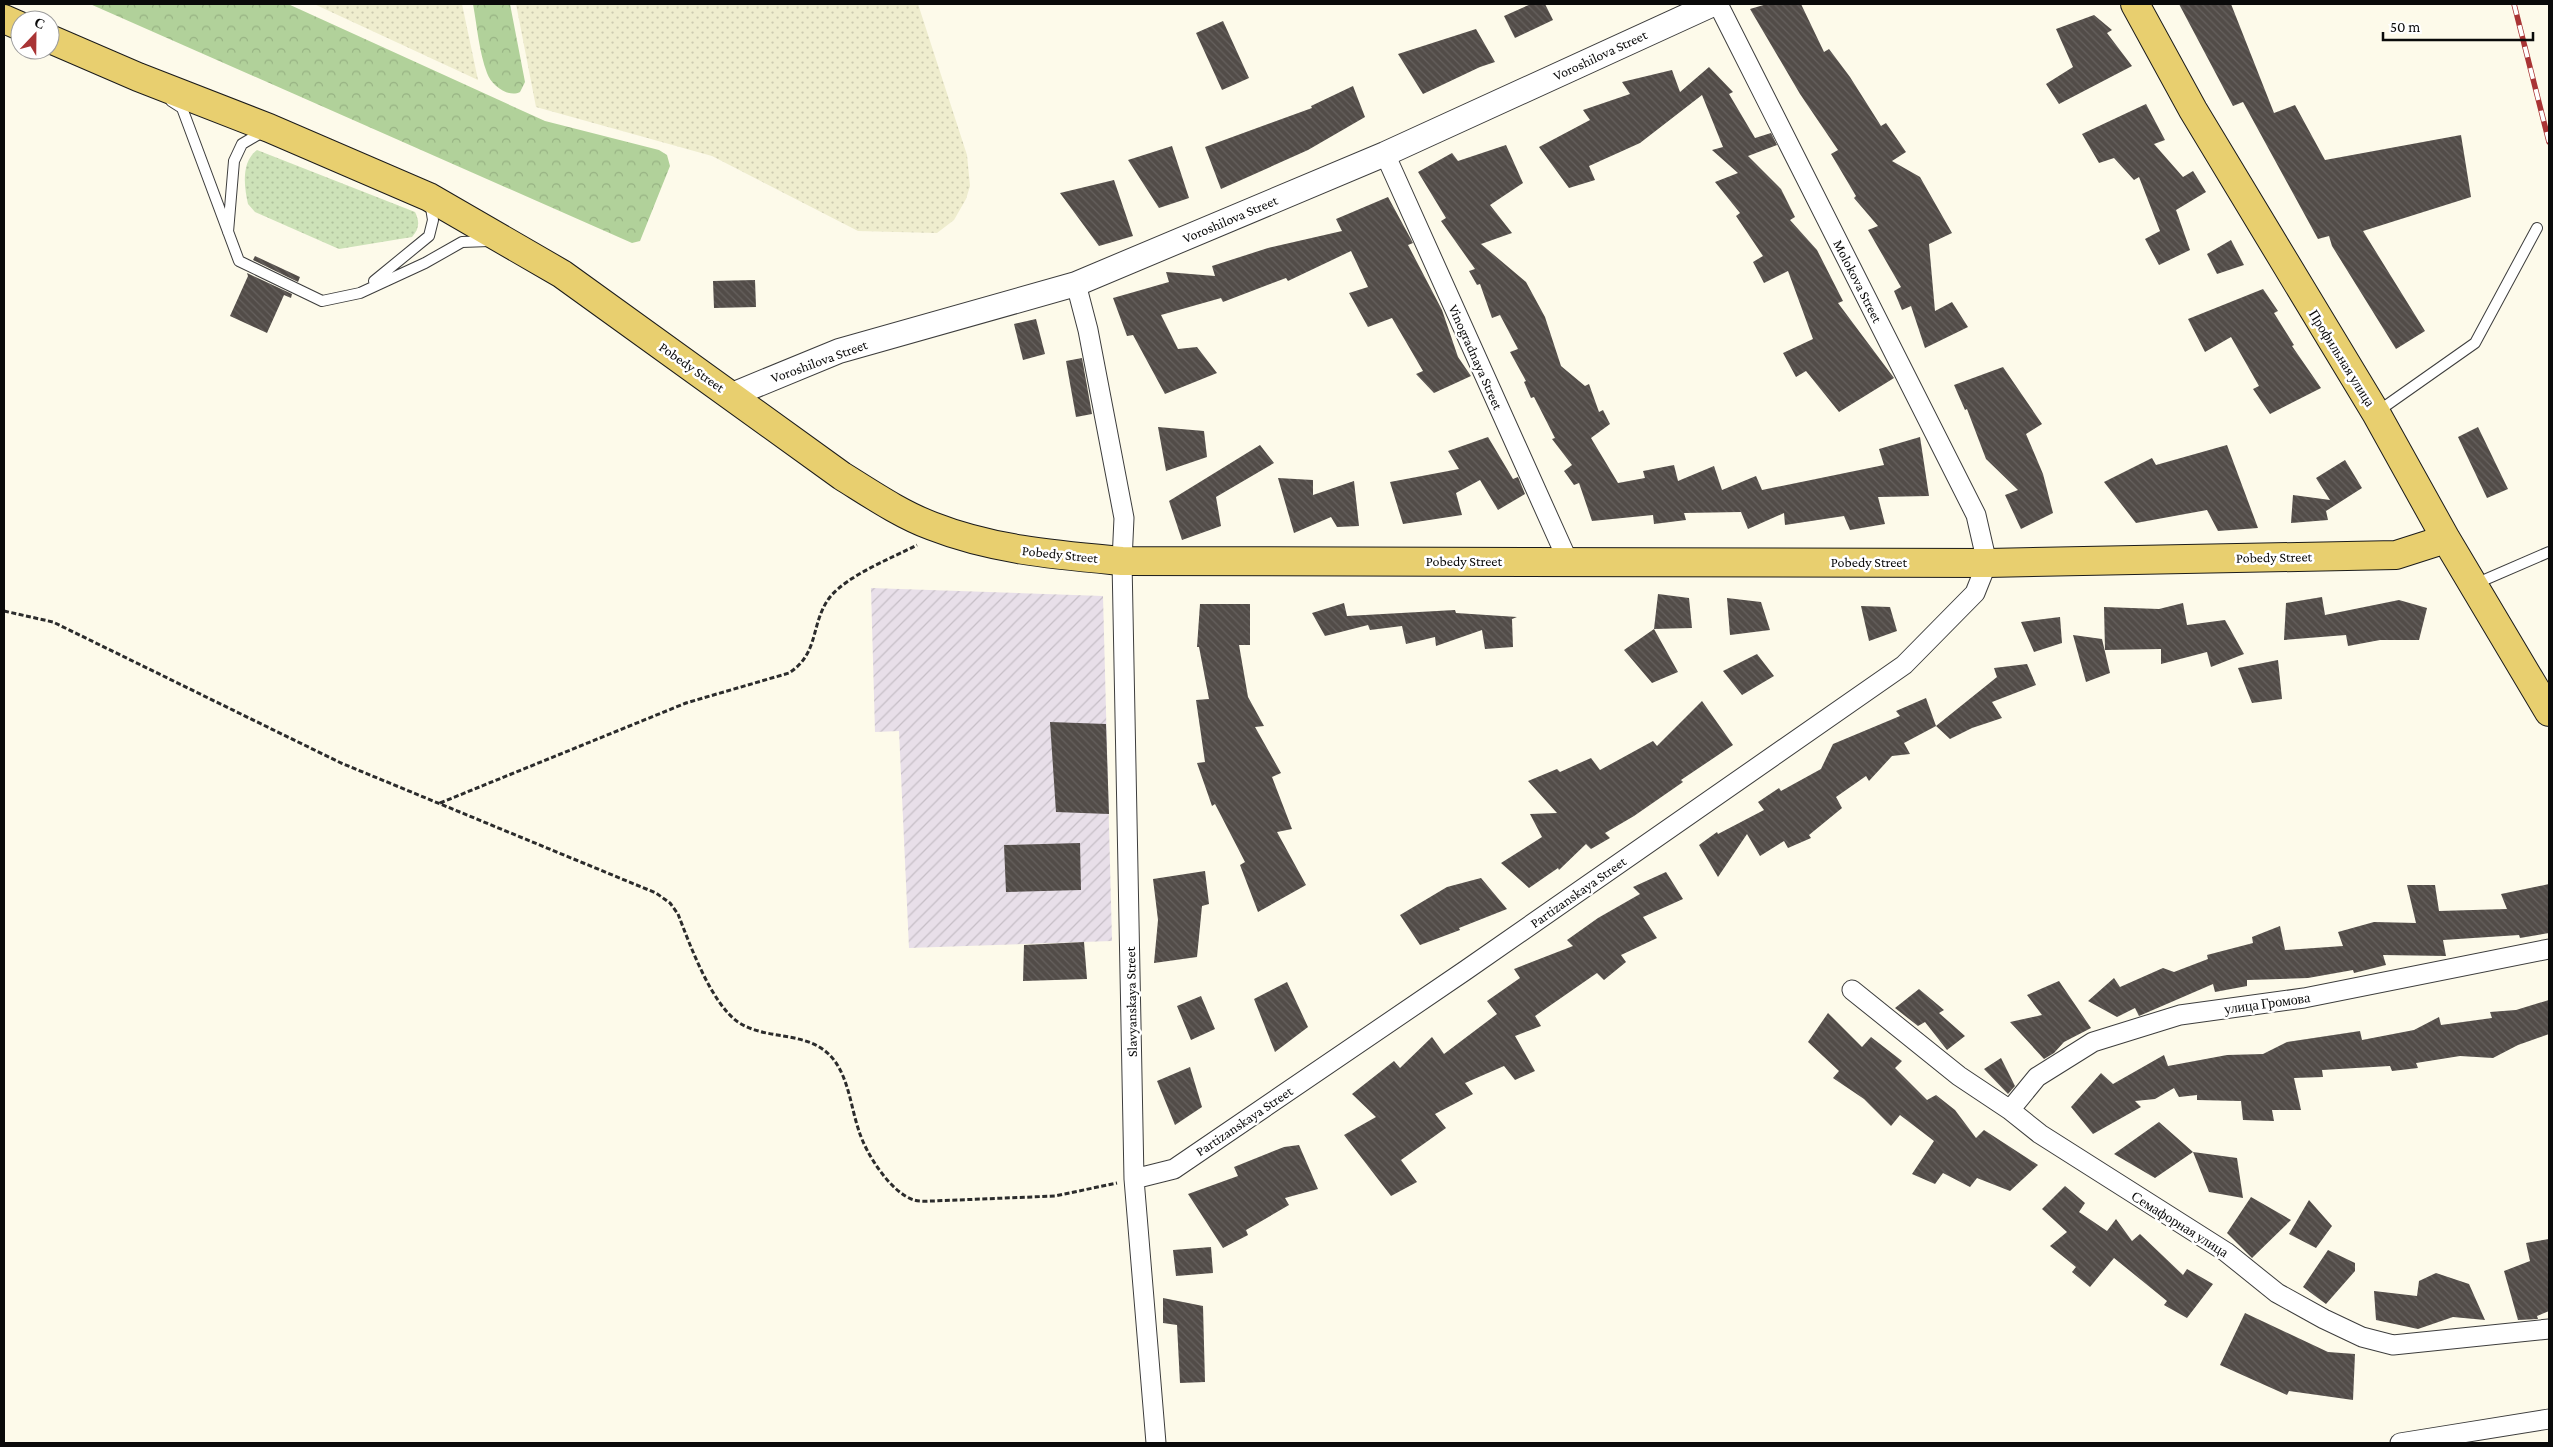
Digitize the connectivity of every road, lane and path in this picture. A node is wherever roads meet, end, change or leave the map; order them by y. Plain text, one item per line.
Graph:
1 (1713, 4) edge
2 (1718, 4) edge
3 (2135, 4) edge
4 (60, 43) edge
5 (138, 77) junction
6 (269, 128) junction
7 (1385, 154) junction
8 (430, 197) junction
9 (2537, 228) dead end
10 (228, 236) junction
11 (518, 248) junction
12 (1076, 284) junction
13 (360, 292) junction
14 (732, 395) junction
15 (2376, 412) junction
16 (944, 530) junction
17 (2446, 538) junction
18 (2549, 552) edge
19 (1122, 561) junction
20 (1568, 561) junction
21 (1987, 563) junction
22 (2475, 585) junction
23 (4, 611) edge
24 (2549, 712) edge
25 (440, 803) junction
26 (2549, 948) edge
27 (1852, 990) dead end
28 (2010, 1110) junction
29 (1134, 1179) junction
30 (2549, 1329) edge
31 (2549, 1419) edge
32 (1156, 1443) edge
33 (2400, 1443) edge

1 - 7 street, Voroshilova Street
2 - 21 street, Molokova Street
3 - 15 main road, Профильная улица
4 - 5 main road, Pobedy Street
5 - 6 main road, Pobedy Street
5 - 10 lane
6 - 8 main road, Pobedy Street
6 - 10 lane
7 - 12 street, Voroshilova Street
7 - 20 street, Vinogradnaya Street
8 - 11 main road, Pobedy Street
8 - 13 lane
9 - 15 lane
10 - 13 lane
11 - 13 lane
11 - 14 main road, Pobedy Street
12 - 14 street, Voroshilova Street
12 - 19 street, Slavyanskaya Street
14 - 16 main road, Pobedy Street
15 - 17 main road, Профильная улица
16 - 19 main road, Pobedy Street
16 - 25 path
17 - 21 main road, Pobedy Street
17 - 22 main road, Профильная улица
18 - 22 lane
19 - 20 main road, Pobedy Street
19 - 29 street, Slavyanskaya Street
20 - 21 main road, Pobedy Street
21 - 29 street, Partizanskaya Street
22 - 24 main road, Профильная улица
23 - 25 path
25 - 29 path
26 - 28 street, улица Громова
27 - 28 street, Семафорная улица
28 - 30 street, Семафорная улица
29 - 32 street, Slavyanskaya Street
31 - 33 street

